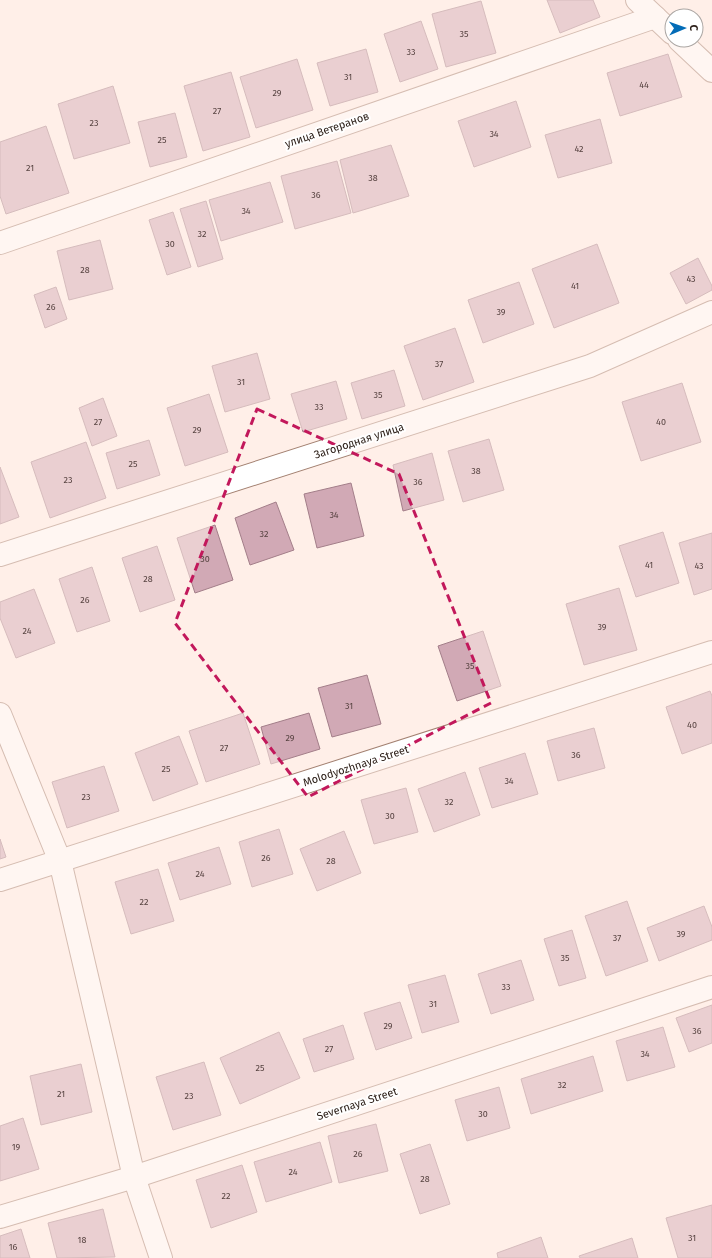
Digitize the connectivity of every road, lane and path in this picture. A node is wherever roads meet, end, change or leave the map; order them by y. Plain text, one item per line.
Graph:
1 (637, 0) edge
2 (655, 17) junction
3 (664, 25) edge
4 (688, 48) edge
5 (712, 71) edge
6 (0, 243) edge
7 (712, 312) edge
8 (0, 555) edge
9 (712, 652) edge
10 (0, 714) edge
11 (60, 861) junction
12 (0, 880) edge
13 (712, 987) edge
14 (134, 1177) junction
15 (0, 1217) edge
16 (161, 1258) edge

1 - 2 street
2 - 3 street
2 - 6 street, улица Ветеранов
4 - 5 street
7 - 8 street, Загородная улица
9 - 11 street, Molodyozhnaya Street
10 - 11 street
11 - 12 street, Molodyozhnaya Street
11 - 14 street
13 - 14 street, Severnaya Street
14 - 15 street, Severnaya Street
14 - 16 street

